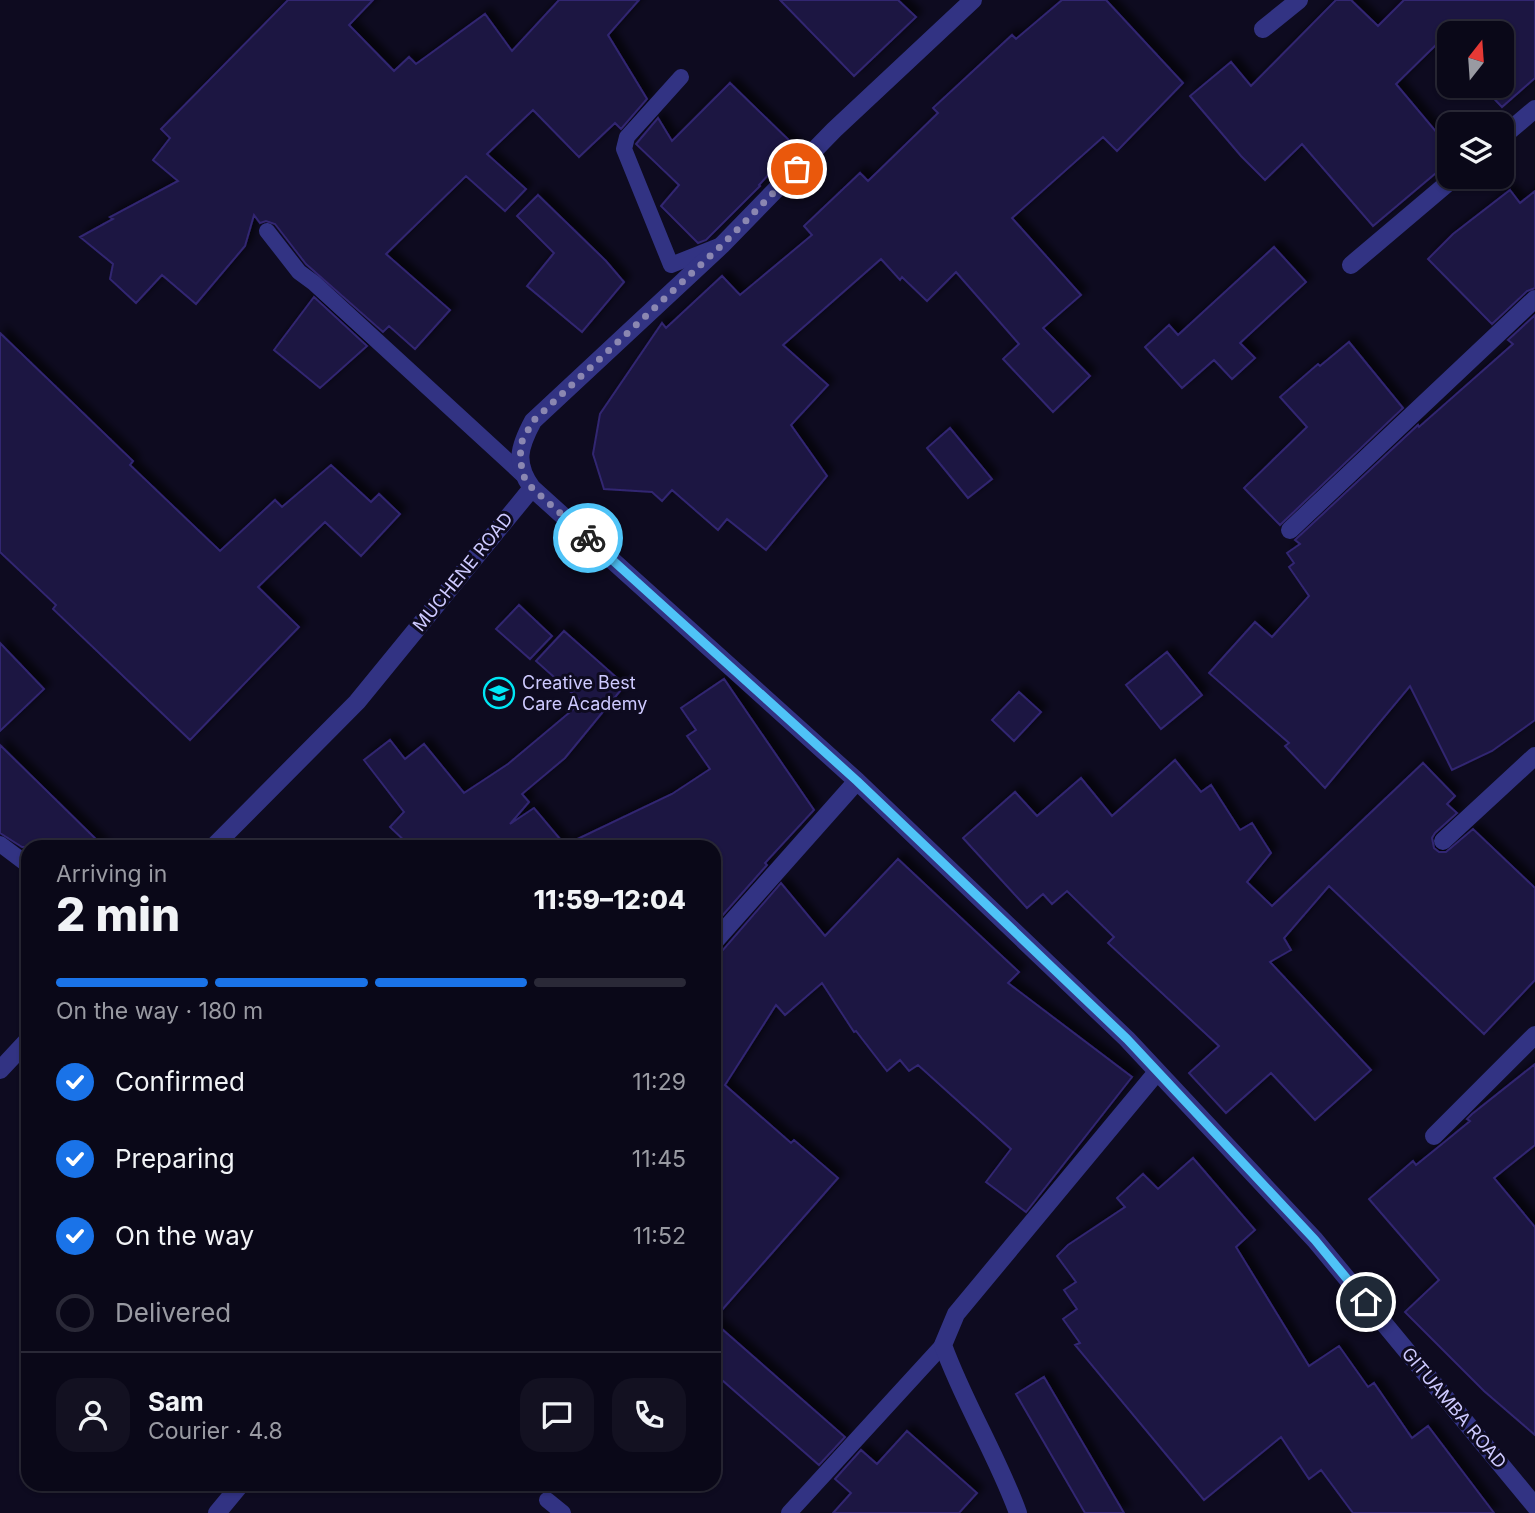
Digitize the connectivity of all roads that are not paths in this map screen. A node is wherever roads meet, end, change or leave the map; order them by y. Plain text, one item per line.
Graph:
1 (973, 0) edge
2 (1298, 0) edge
3 (1263, 29) dead end
4 (681, 77) dead end
5 (1535, 109) edge
6 (1514, 127) edge
7 (1441, 189) edge
8 (267, 231) dead end
9 (722, 245) junction
10 (1351, 265) dead end
11 (1535, 299) edge
12 (527, 481) junction
13 (1290, 530) dead end
14 (1535, 756) edge
15 (857, 781) junction
16 (220, 840) edge
17 (1443, 841) dead end
18 (0, 844) edge
19 (21, 860) edge
20 (721, 934) edge
21 (1535, 1035) edge
22 (21, 1048) edge
23 (0, 1070) edge
24 (1157, 1072) junction
25 (1434, 1136) dead end
26 (943, 1345) junction
27 (235, 1491) edge
28 (547, 1500) dead end
29 (1535, 1507) edge
30 (217, 1513) edge
31 (563, 1513) edge
32 (789, 1513) edge
33 (1018, 1513) edge
34 (1531, 1513) edge

1 - 9 street
2 - 3 street
4 - 9 lane
5 - 6 street
7 - 10 street
8 - 12 lane
9 - 12 street
11 - 13 street
12 - 15 street, GITUAMBA ROAD
12 - 16 street, MUCHENE ROAD
14 - 17 street
15 - 20 street
15 - 24 street, GITUAMBA ROAD
18 - 19 lane
21 - 25 street
22 - 23 street
24 - 26 street
24 - 29 street, GITUAMBA ROAD
26 - 32 lane
26 - 33 street
27 - 30 street
28 - 31 lane
29 - 34 street

